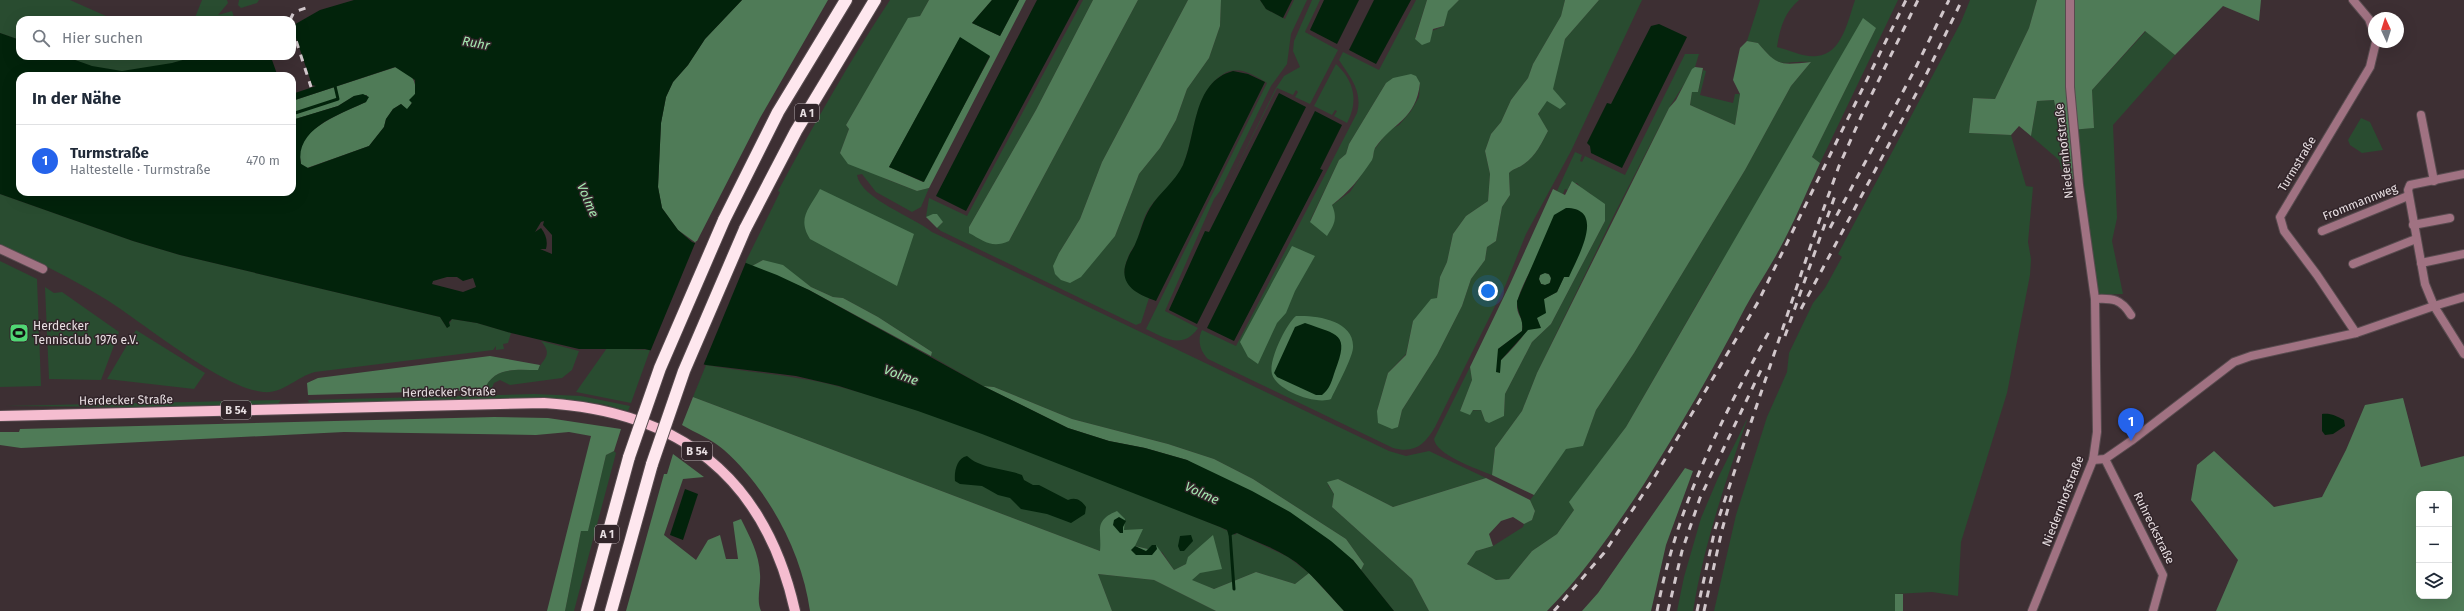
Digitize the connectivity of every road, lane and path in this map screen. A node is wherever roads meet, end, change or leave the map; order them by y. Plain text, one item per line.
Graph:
1 (846, 0) edge
2 (875, 0) edge
3 (2070, 0) edge
4 (2353, 0) edge
5 (2368, 18) edge
6 (2374, 48) edge
7 (2421, 115) dead end
8 (2464, 174) edge
9 (2434, 181) junction
10 (2408, 196) junction
11 (2450, 218) dead end
12 (2413, 225) junction
13 (2322, 231) dead end
14 (2416, 239) junction
15 (0, 248) edge
16 (2464, 254) edge
17 (2421, 263) junction
18 (2353, 264) dead end
19 (43, 269) dead end
20 (2464, 298) edge
21 (2095, 299) junction
22 (2434, 306) junction
23 (2131, 315) dead end
24 (2356, 333) junction
25 (2464, 354) edge
26 (0, 416) edge
27 (2105, 459) junction
28 (2093, 460) junction
29 (587, 611) edge
30 (612, 611) edge
31 (795, 611) edge
32 (2032, 611) edge
33 (2153, 611) edge

1 - 29 highway, A 1, bridge
2 - 30 highway, A 1, bridge
3 - 21 street, Niedernhofstraße
4 - 5 street
6 - 24 street, Turmstraße
7 - 9 street
8 - 9 street, Frommannweg
9 - 10 street, Frommannweg
10 - 12 street, Frommannweg
10 - 13 street, Frommannweg
11 - 12 street
12 - 14 street, Frommannweg
14 - 17 street, Frommannweg
14 - 18 street
15 - 19 street
16 - 17 street
17 - 22 street, Frommannweg
20 - 22 street
21 - 23 street
21 - 28 street, Niedernhofstraße
22 - 24 street
22 - 25 street, Frommannweg
24 - 27 street
26 - 31 main road, Herdecker Straße / B 54
27 - 28 street
27 - 33 street, Ruhreckstraße
28 - 32 street, Niedernhofstraße

